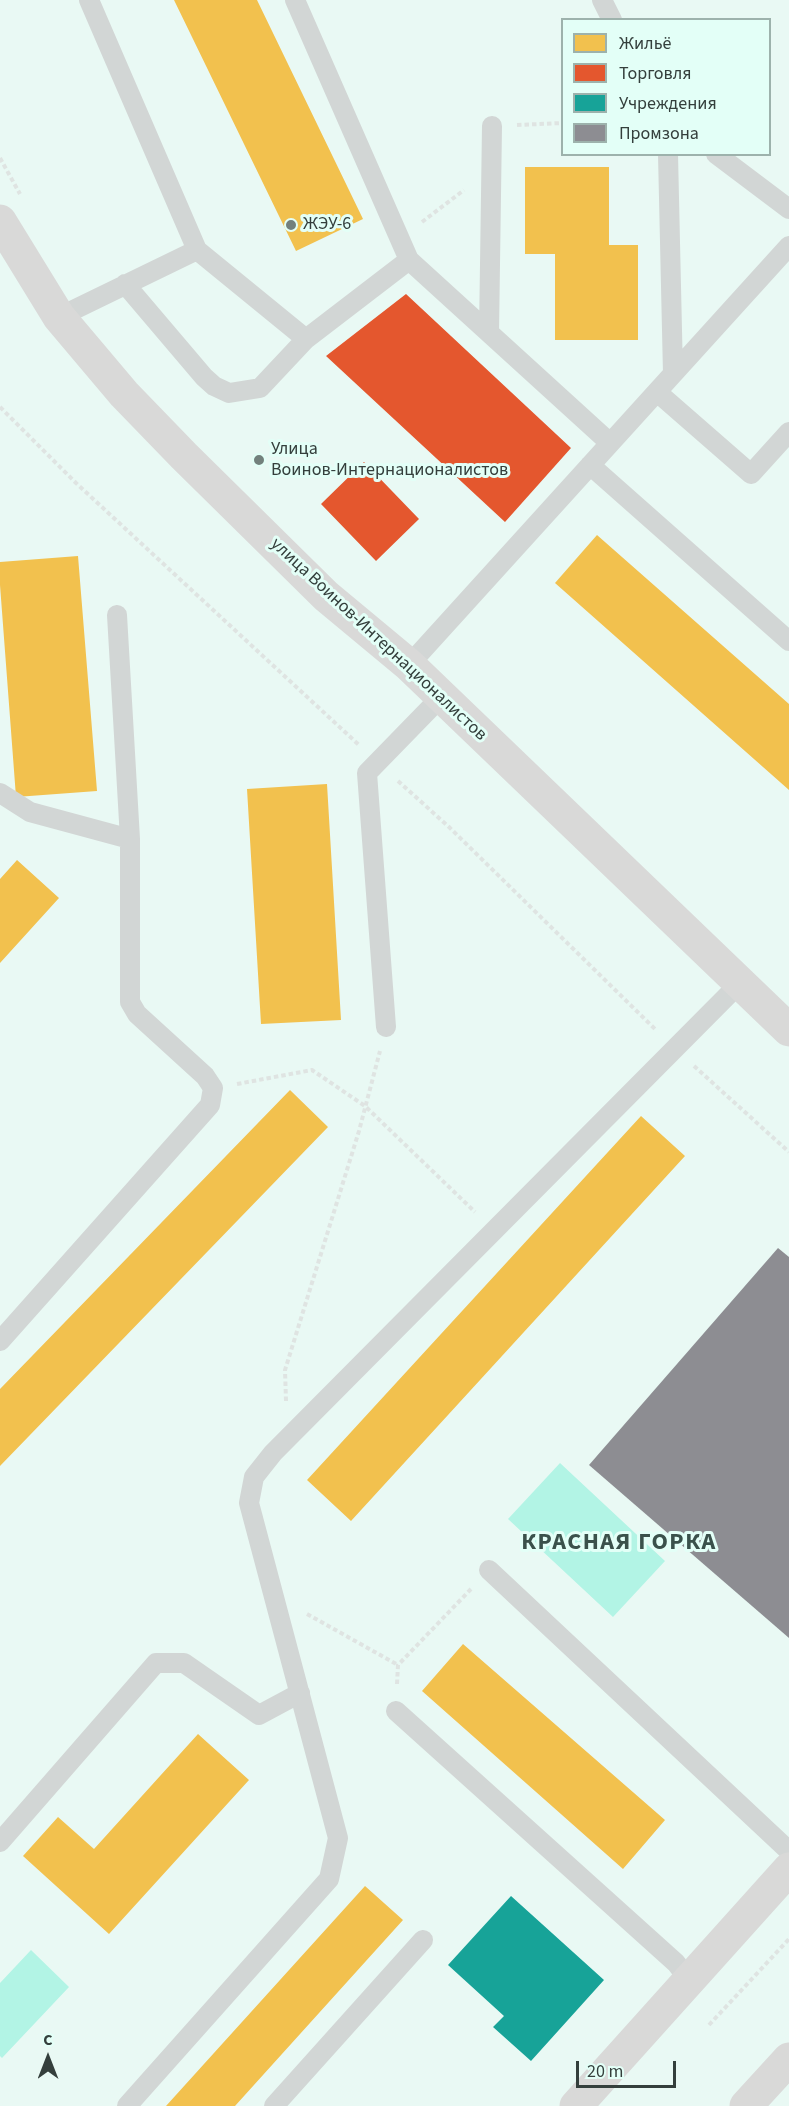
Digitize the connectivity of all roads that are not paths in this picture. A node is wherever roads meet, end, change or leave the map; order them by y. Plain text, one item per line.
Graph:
1 (88, 0) edge
2 (295, 0) edge
3 (602, 0) edge
4 (611, 18) edge
5 (492, 126) road end
6 (668, 156) edge
7 (719, 156) edge
8 (789, 209) edge
9 (0, 221) edge
10 (789, 246) edge
11 (197, 250) junction
12 (409, 260) junction
13 (125, 284) junction
14 (59, 317) junction
15 (489, 333) junction
16 (306, 339) junction
17 (673, 374) junction
18 (657, 392) junction
19 (789, 432) edge
20 (610, 443) junction
21 (590, 465) junction
22 (117, 615) dead end
23 (789, 641) edge
24 (409, 665) junction
25 (441, 697) junction
26 (0, 793) edge
27 (130, 839) junction
28 (740, 983) junction
29 (386, 1027) road end
30 (789, 1030) edge
31 (0, 1341) edge
32 (489, 1570) road end
33 (300, 1693) junction
34 (396, 1712) road end
35 (0, 1842) edge
36 (789, 1851) edge
37 (789, 1869) edge
38 (423, 1940) dead end
39 (689, 1980) junction
40 (789, 2059) edge
41 (127, 2106) edge
42 (274, 2106) edge
43 (576, 2106) edge
44 (746, 2106) edge

1 - 11 lane
2 - 12 lane
3 - 4 lane
5 - 15 lane
6 - 17 lane
7 - 8 lane
9 - 14 main road, улица Воинов-Интернационалистов
10 - 17 lane
11 - 13 lane
11 - 16 lane
12 - 15 lane
12 - 16 lane
13 - 14 lane
13 - 16 lane
14 - 24 main road, улица Воинов-Интернационалистов
15 - 20 lane
17 - 18 lane
18 - 19 lane
18 - 20 lane
20 - 21 lane
21 - 23 lane
21 - 24 lane
22 - 27 lane
24 - 25 main road, улица Воинов-Интернационалистов
25 - 28 main road, улица Воинов-Интернационалистов
25 - 29 lane
26 - 27 lane
27 - 31 lane
28 - 30 main road, улица Воинов-Интернационалистов
28 - 33 lane
32 - 36 lane
33 - 35 lane
33 - 41 lane
34 - 39 lane
37 - 39 main road
38 - 42 lane
39 - 43 main road
40 - 44 main road

